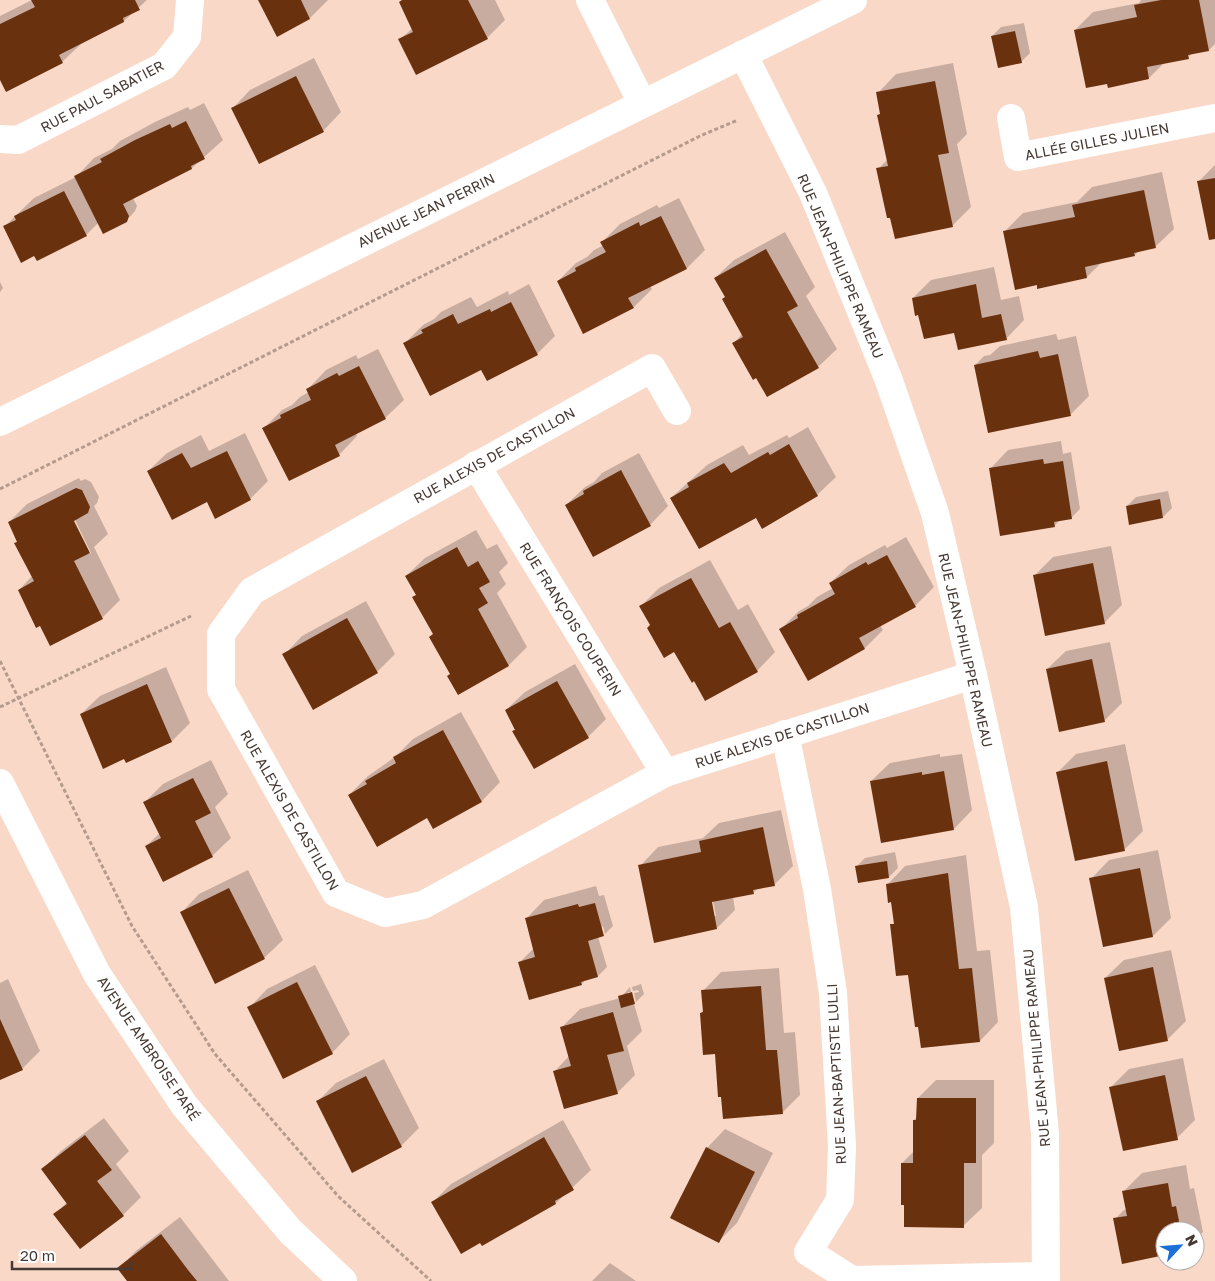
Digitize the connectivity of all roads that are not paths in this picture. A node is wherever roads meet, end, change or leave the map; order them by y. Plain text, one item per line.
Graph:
1 (190, 0) edge
2 (590, 0) edge
3 (853, 0) edge
4 (743, 54) junction
5 (642, 103) junction
6 (1011, 118) dead end
7 (1215, 118) edge
8 (0, 139) edge
9 (677, 410) dead end
10 (0, 422) edge
11 (476, 465) junction
12 (973, 675) junction
13 (785, 734) junction
14 (665, 773) junction
15 (0, 783) edge
16 (1046, 1279) edge
17 (344, 1281) edge

1 - 8 street, RUE PAUL SABATIER
2 - 5 street
3 - 4 street, AVENUE JEAN PERRIN
4 - 5 street, AVENUE JEAN PERRIN
4 - 12 street, RUE JEAN-PHILIPPE RAMEAU
5 - 10 street, AVENUE JEAN PERRIN
6 - 7 street, ALLÉE GILLES JULIEN
9 - 11 street, RUE ALEXIS DE CASTILLON
11 - 14 street, RUE FRANÇOIS COUPERIN
11 - 14 street, RUE ALEXIS DE CASTILLON
12 - 13 street, RUE ALEXIS DE CASTILLON
12 - 16 street, RUE JEAN-PHILIPPE RAMEAU
13 - 14 street, RUE ALEXIS DE CASTILLON
13 - 16 street, RUE JEAN-BAPTISTE LULLI
15 - 17 street, AVENUE AMBROISE PARÉ

